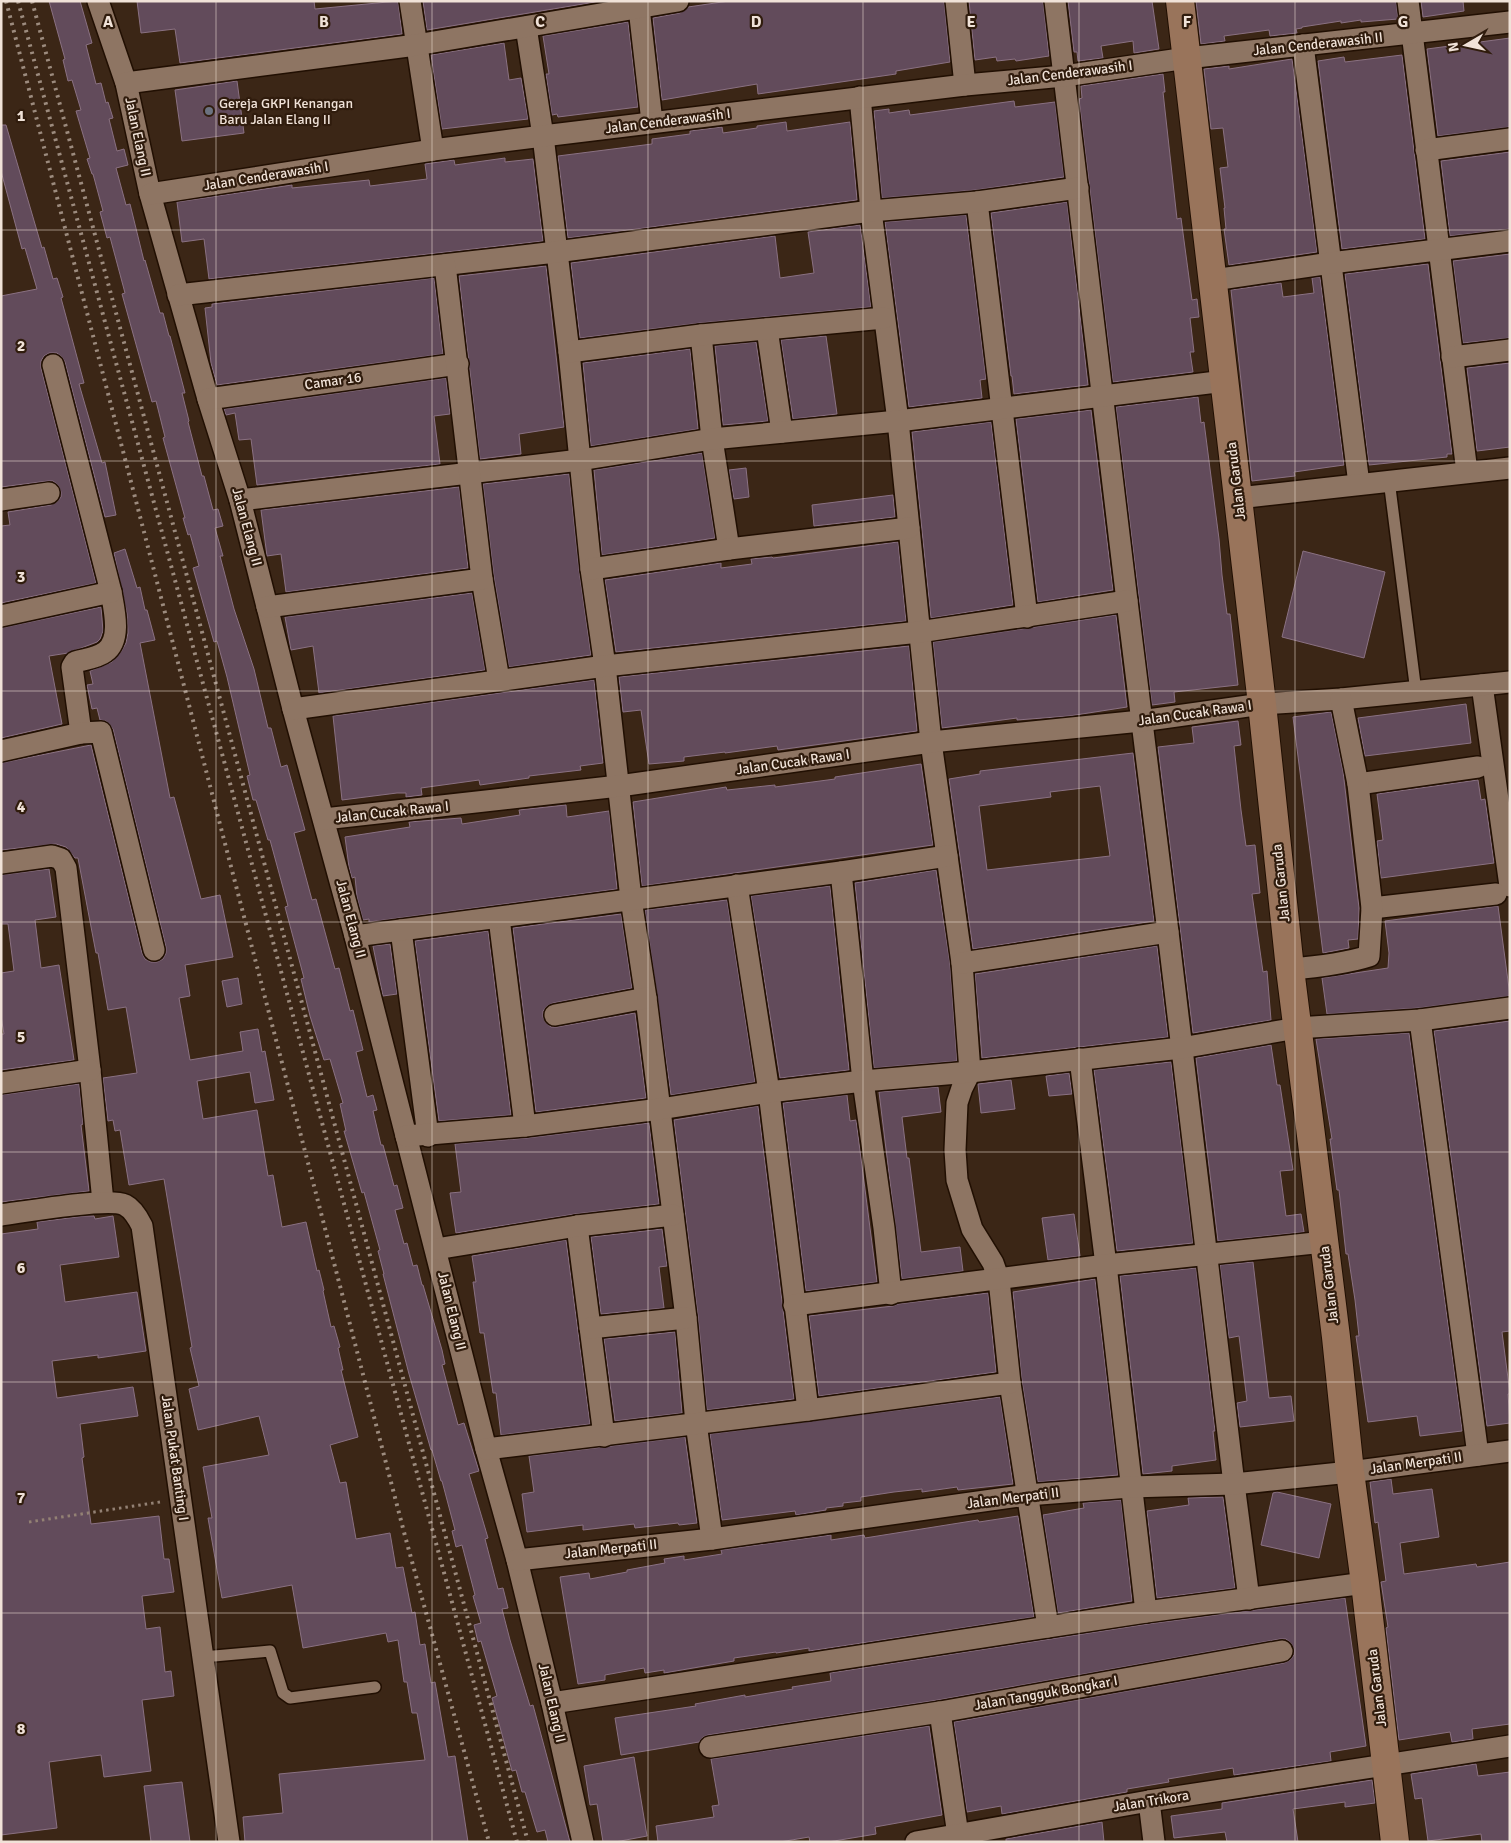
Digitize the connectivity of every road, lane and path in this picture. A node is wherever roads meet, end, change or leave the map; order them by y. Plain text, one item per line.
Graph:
1 (98, 1) edge
2 (410, 1) edge
3 (678, 1) edge
4 (956, 1) edge
5 (1056, 1) edge
6 (1180, 1) edge
7 (1408, 1) edge
8 (639, 8) junction
9 (1510, 22) edge
10 (526, 27) junction
11 (1411, 33) junction
12 (416, 45) junction
13 (1303, 45) junction
14 (1187, 58) junction
15 (1064, 76) junction
16 (126, 83) junction
17 (965, 85) junction
18 (860, 97) junction
19 (652, 122) junction
20 (543, 136) junction
21 (1510, 139) edge
22 (433, 150) junction
23 (1426, 150) junction
24 (1078, 188) junction
25 (150, 194) junction
26 (977, 202) junction
27 (870, 211) junction
28 (1510, 241) edge
29 (1439, 250) junction
30 (556, 252) junction
31 (1331, 263) junction
32 (445, 265) junction
33 (1213, 280) junction
34 (178, 295) junction
35 (884, 318) junction
36 (767, 329) junction
37 (701, 335) junction
38 (1510, 350) edge
39 (569, 352) junction
40 (1452, 357) junction
41 (458, 364) junction
42 (53, 365) dead end
43 (1225, 381) junction
44 (1102, 396) junction
45 (208, 399) junction
46 (1002, 407) junction
47 (898, 421) junction
48 (782, 432) junction
49 (712, 439) junction
50 (580, 460) junction
51 (1510, 468) edge
52 (1467, 472) junction
53 (470, 474) junction
54 (1389, 480) junction
55 (1359, 484) junction
56 (49, 493) dead end
57 (1238, 498) junction
58 (1, 500) edge
59 (240, 500) junction
60 (909, 528) junction
61 (729, 549) junction
62 (591, 568) junction
63 (482, 579) junction
64 (112, 592) junction
65 (1126, 601) junction
66 (267, 607) junction
67 (1, 616) edge
68 (1027, 617) junction
69 (920, 632) junction
70 (605, 666) junction
71 (499, 680) junction
72 (1510, 682) edge
73 (1482, 685) junction
74 (1416, 692) junction
75 (1341, 700) junction
76 (1262, 704) junction
77 (293, 709) junction
78 (1141, 721) junction
79 (81, 733) junction
80 (931, 742) junction
81 (1, 751) edge
82 (1478, 767) dead end
83 (1358, 784) junction
84 (619, 786) junction
85 (1504, 795) edge
86 (324, 819) junction
87 (947, 856) junction
88 (1, 863) edge
89 (841, 872) junction
90 (737, 885) junction
91 (1503, 890) edge
92 (631, 899) junction
93 (1372, 908) junction
94 (499, 918) junction
95 (401, 930) junction
96 (1168, 932) junction
97 (356, 936) junction
98 (154, 950) dead end
99 (962, 963) junction
100 (1290, 969) junction
101 (646, 998) junction
102 (1510, 1008) edge
103 (554, 1015) dead end
104 (1420, 1020) junction
105 (1297, 1028) junction
106 (1181, 1048) junction
107 (1080, 1059) junction
108 (90, 1070) junction
109 (970, 1072) junction
110 (863, 1081) junction
111 (1, 1083) edge
112 (769, 1092) junction
113 (660, 1109) junction
114 (525, 1126) junction
115 (406, 1136) junction
116 (428, 1136) junction
117 (103, 1202) junction
118 (1, 1215) edge
119 (673, 1215) junction
120 (577, 1226) junction
121 (1324, 1242) junction
122 (436, 1249) junction
123 (1207, 1254) junction
124 (1106, 1265) junction
125 (999, 1280) junction
126 (891, 1294) junction
127 (794, 1305) junction
128 (686, 1318) junction
129 (590, 1328) junction
130 (1010, 1383) junction
131 (808, 1410) junction
132 (696, 1423) junction
133 (604, 1436) junction
134 (486, 1449) junction
135 (1510, 1451) edge
136 (1478, 1455) junction
137 (1350, 1472) junction
138 (1234, 1484) junction
139 (1130, 1487) junction
140 (1027, 1495) junction
141 (181, 1499) junction
142 (29, 1522) dead end
143 (712, 1539) junction
144 (517, 1560) junction
145 (1365, 1583) junction
146 (1249, 1599) junction
147 (1146, 1612) junction
148 (1048, 1627) junction
149 (1282, 1651) dead end
150 (203, 1657) junction
151 (376, 1687) dead end
152 (552, 1703) junction
153 (940, 1712) junction
154 (1510, 1746) edge
155 (710, 1747) dead end
156 (1386, 1765) junction
157 (1149, 1801) junction
158 (959, 1838) edge
159 (229, 1842) edge
160 (583, 1842) edge
161 (916, 1842) edge
162 (1154, 1842) edge
163 (1395, 1842) edge

1 - 16 street, Jalan Elang II
2 - 12 street
3 - 8 street
4 - 17 street
5 - 15 street
6 - 14 street, Jalan Garuda
7 - 11 street
8 - 10 street
8 - 19 street
9 - 11 street, Jalan Cenderawasih II
10 - 12 street
10 - 20 street
11 - 13 street, Jalan Cenderawasih II
11 - 23 street
12 - 16 street
12 - 22 street
13 - 14 street, Jalan Cenderawasih II
13 - 31 street
14 - 15 street, Jalan Cenderawasih I
14 - 33 street, Jalan Garuda
15 - 17 street, Jalan Cenderawasih I
15 - 24 street
16 - 25 street, Jalan Elang II
17 - 18 street, Jalan Cenderawasih I
18 - 19 street, Jalan Cenderawasih I
18 - 27 street
19 - 20 street, Jalan Cenderawasih I
20 - 22 street, Jalan Cenderawasih I
20 - 30 street
21 - 23 street
22 - 25 street, Jalan Cenderawasih I
23 - 29 street
24 - 26 street
24 - 44 street
25 - 34 street, Jalan Elang II
26 - 27 street
26 - 46 street
27 - 30 street
27 - 35 street
28 - 29 street
29 - 31 street
29 - 40 street
30 - 32 street
30 - 39 street
31 - 33 street
31 - 55 street
32 - 34 street
32 - 41 street
33 - 43 street, Jalan Garuda
34 - 45 street, Jalan Elang II
35 - 36 street
35 - 47 street
36 - 37 street
36 - 48 street
37 - 39 street
37 - 49 street
38 - 40 street
39 - 50 street
40 - 52 street
41 - 45 street, Camar 16
41 - 53 street
42 - 64 street
43 - 44 street
43 - 57 street, Jalan Garuda
44 - 46 street
44 - 65 street
45 - 59 street, Jalan Elang II
46 - 47 street
46 - 68 street
47 - 48 street
47 - 60 street
48 - 49 street
49 - 50 street
49 - 61 street
50 - 53 street
50 - 62 street
51 - 52 street
52 - 54 street
53 - 59 street
53 - 63 street
54 - 55 street
54 - 74 lane
55 - 57 street
56 - 58 street
57 - 76 street, Jalan Garuda
59 - 66 street, Jalan Elang II
60 - 61 street
60 - 69 street
61 - 62 street
62 - 70 street
63 - 66 street
63 - 71 street
64 - 67 street
64 - 79 street
65 - 68 street
65 - 78 street
66 - 77 street, Jalan Elang II
68 - 69 street
69 - 70 street
69 - 80 street
70 - 71 street
70 - 84 street
71 - 77 street
72 - 73 street, Jalan Cucak Rawa I
73 - 74 street, Jalan Cucak Rawa I
73 - 85 street
74 - 75 street, Jalan Cucak Rawa I
75 - 76 street, Jalan Cucak Rawa I
75 - 83 street
76 - 78 street, Jalan Cucak Rawa I
76 - 100 street, Jalan Garuda
77 - 86 street, Jalan Elang II
78 - 80 street, Jalan Cucak Rawa I
78 - 96 street
79 - 81 street
79 - 98 street
80 - 84 street, Jalan Cucak Rawa I
80 - 87 street
82 - 83 street
83 - 93 street
84 - 86 street, Jalan Cucak Rawa I
84 - 92 street
85 - 91 street
86 - 97 street, Jalan Elang II
87 - 89 street
87 - 99 street
88 - 108 street
89 - 90 street
89 - 110 street
90 - 92 street
90 - 112 street
91 - 93 street
92 - 94 street
92 - 101 street
93 - 100 street
94 - 95 street
94 - 114 street
95 - 97 street
95 - 116 street
96 - 99 street
96 - 106 street
97 - 115 street, Jalan Elang II
99 - 109 street
100 - 105 street, Jalan Garuda
101 - 103 street
101 - 113 street
102 - 104 street
104 - 105 street
104 - 136 street
105 - 106 street
105 - 121 street, Jalan Garuda
106 - 107 street
106 - 123 street
107 - 109 street
107 - 124 street
108 - 111 street
108 - 117 street
109 - 110 street
109 - 125 street
110 - 112 street
110 - 126 street
112 - 113 street
112 - 127 street
113 - 114 street
113 - 119 street
114 - 116 street
115 - 116 street
115 - 122 street, Jalan Elang II
117 - 118 street, Jalan Pukat Banting I
117 - 141 street, Jalan Pukat Banting I
119 - 120 street
119 - 128 street
120 - 122 street
120 - 129 street
121 - 123 street
121 - 137 street, Jalan Garuda
122 - 134 street, Jalan Elang II
123 - 124 street
123 - 138 street
124 - 125 street
124 - 139 street
125 - 126 street
125 - 130 street
126 - 127 street
127 - 131 street
128 - 129 street
128 - 132 street
129 - 133 street
130 - 131 street
130 - 140 street
131 - 132 street
132 - 133 street
132 - 143 street
133 - 134 street
134 - 144 street, Jalan Elang II
135 - 136 street, Jalan Merpati II
136 - 137 street, Jalan Merpati II
137 - 138 street, Jalan Merpati II
137 - 145 street, Jalan Garuda
138 - 139 street, Jalan Merpati II
138 - 146 street
139 - 140 street, Jalan Merpati II
139 - 147 street
140 - 143 street, Jalan Merpati II
140 - 148 street
141 - 142 path
141 - 150 street, Jalan Pukat Banting I
143 - 144 street, Jalan Merpati II
144 - 152 street, Jalan Elang II
145 - 146 street
145 - 156 street, Jalan Garuda
146 - 147 street
147 - 148 street
148 - 152 street
149 - 153 street, Jalan Tangguk Bongkar I
150 - 151 lane
150 - 159 street, Jalan Pukat Banting I
152 - 160 street, Jalan Elang II
153 - 155 street, Jalan Tangguk Bongkar I
153 - 158 street
154 - 156 street, Jalan Trikora
156 - 157 street, Jalan Trikora
156 - 163 street, Jalan Garuda
157 - 158 street, Jalan Trikora
157 - 162 street
158 - 161 street, Jalan Trikora

